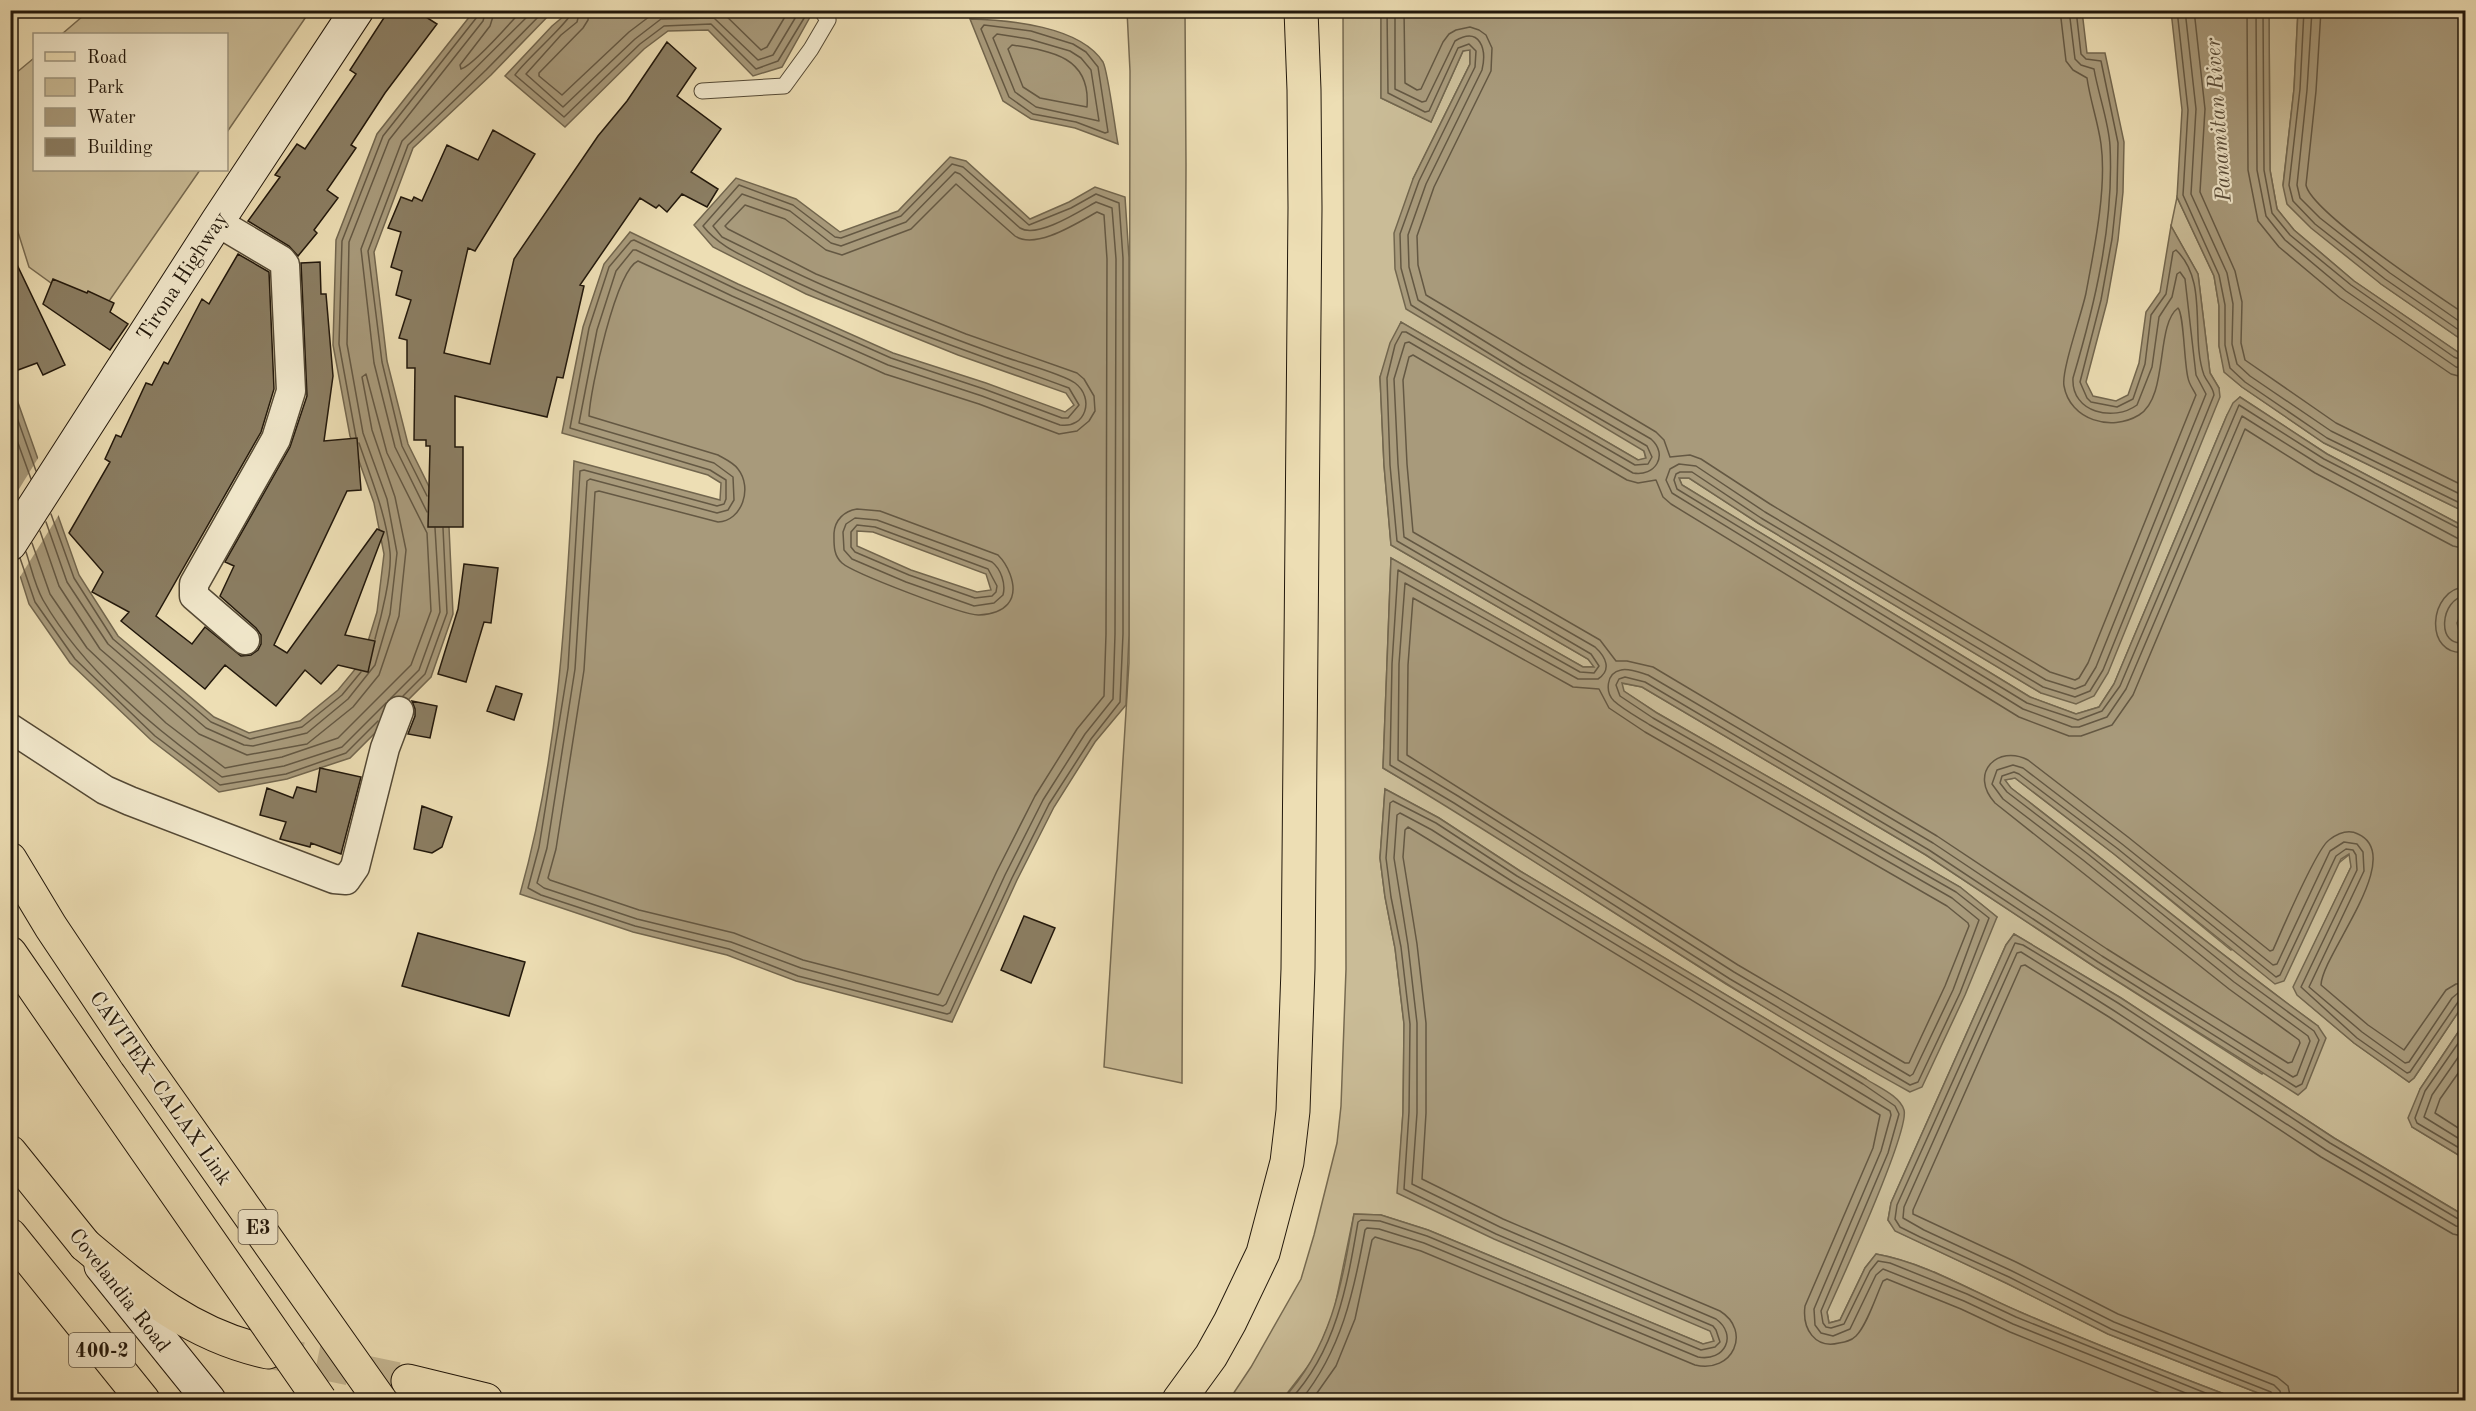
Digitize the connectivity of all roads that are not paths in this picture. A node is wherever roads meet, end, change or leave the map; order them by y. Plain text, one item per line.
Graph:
1 (357, 10) edge
2 (821, 10) edge
3 (1301, 10) edge
4 (702, 92) dead end
5 (217, 222) junction
6 (10, 544) edge
7 (245, 640) dead end
8 (399, 711) dead end
9 (10, 728) edge
10 (10, 860) edge
11 (10, 953) edge
12 (10, 1152) edge
13 (10, 1235) edge
14 (85, 1245) junction
15 (268, 1352) tunnel mouth
16 (408, 1381) tunnel mouth
17 (143, 1401) edge
18 (209, 1401) edge
19 (320, 1401) edge
20 (380, 1401) edge
21 (486, 1401) edge
22 (1179, 1401) edge

1 - 5 main road, Tirona Highway
2 - 4 lane
3 - 22 main road
5 - 6 main road, Tirona Highway
5 - 7 street
8 - 9 street
10 - 20 main road, CAVITEX–CALAX Link / E3, bridge
11 - 19 main road, E3, bridge
12 - 14 main road, Covelandia Road / 400-2
13 - 17 main road, 400-2
14 - 15 main road
14 - 18 main road, Covelandia Road / 400-2
16 - 21 main road

